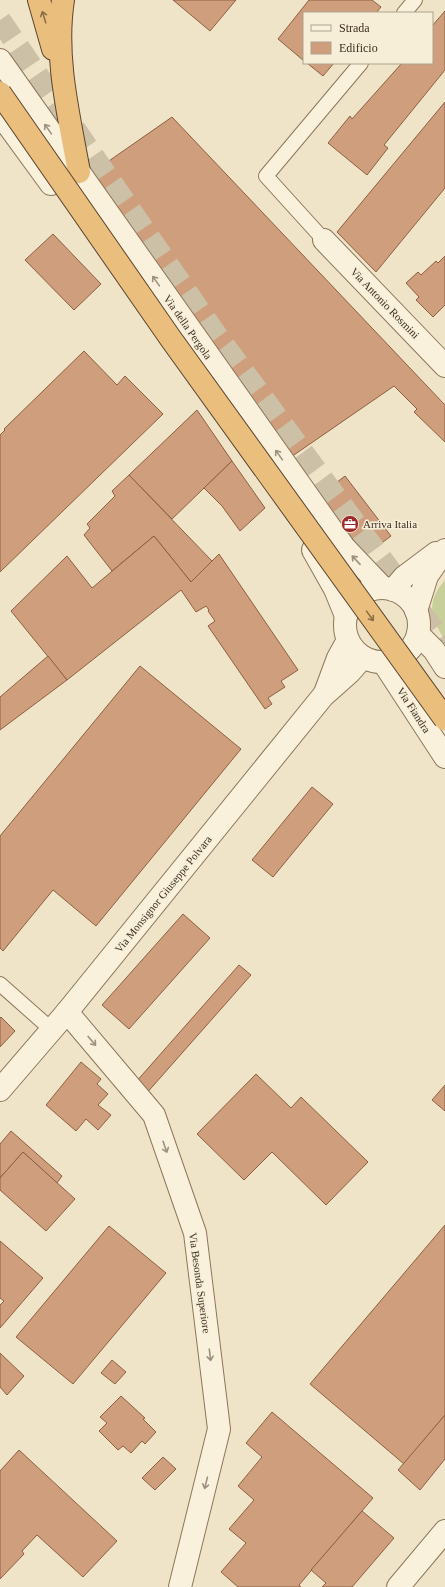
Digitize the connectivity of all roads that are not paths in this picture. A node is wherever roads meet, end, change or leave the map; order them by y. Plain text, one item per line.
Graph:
1 (39, 0) edge
2 (63, 0) edge
3 (415, 0) edge
4 (405, 12) edge
5 (0, 60) edge
6 (360, 64) edge
7 (63, 81) junction
8 (0, 93) edge
9 (0, 114) edge
10 (79, 172) junction
11 (324, 240) joint
12 (445, 366) edge
13 (445, 546) edge
14 (445, 550) edge
15 (388, 589) junction
16 (416, 611) junction
17 (346, 616) junction
18 (418, 634) junction
19 (348, 640) junction
20 (373, 660) junction
21 (445, 667) edge
22 (323, 696) junction
23 (445, 719) edge
24 (445, 757) edge
25 (0, 984) edge
26 (67, 1012) junction
27 (52, 1030) junction
28 (0, 1090) edge
29 (445, 1531) edge
30 (180, 1587) edge
31 (398, 1587) edge

7 -> 1 highway
2 - 7 highway
3 - 4 lane
10 -> 5 street, Via della Pergola
6 - 11 lane
7 - 10 highway
8 -> 23 highway, bridge
9 - 17 street
15 -> 10 street, Via della Pergola
11 - 12 street, Via Antonio Rosmini
13 - 15 street
14 - 16 street
15 - 16 street
15 - 17 street
16 - 18 street
17 - 19 street
18 - 20 street
18 - 21 street
19 - 20 street
19 - 22 street, Via Monsignor Giuseppe Polvara
20 - 22 street, Via Monsignor Giuseppe Polvara
20 - 24 street, Via Fiandra
22 - 26 street, Via Monsignor Giuseppe Polvara
25 - 27 lane
26 - 27 street, Via Monsignor Giuseppe Polvara
26 -> 30 street, Via Besonda Superiore
27 - 28 street, Via Monsignor Giuseppe Polvara
29 - 31 street

